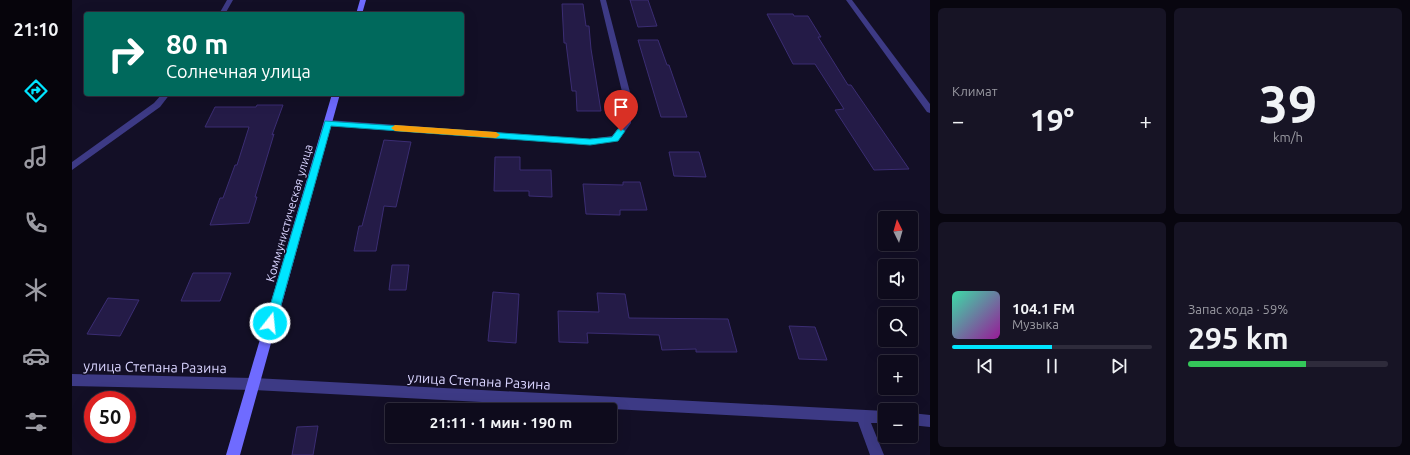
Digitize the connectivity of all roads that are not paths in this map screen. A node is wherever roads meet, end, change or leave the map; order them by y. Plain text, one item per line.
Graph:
1 (230, 0) edge
2 (363, 0) edge
3 (603, 0) edge
4 (848, 0) edge
5 (223, 12) edge
6 (360, 12) edge
7 (164, 96) edge
8 (335, 96) edge
9 (930, 110) edge
10 (328, 123) junction
11 (72, 168) edge
12 (72, 380) edge
13 (253, 384) junction
14 (862, 415) junction
15 (878, 416) edge
16 (918, 420) edge
17 (930, 421) edge
18 (232, 455) edge
19 (877, 455) edge

1 - 5 street
2 - 6 main road
3 - 10 street
4 - 9 street
7 - 11 street
8 - 10 main road, Коммунистическая улица
10 - 13 main road, Коммунистическая улица
12 - 13 street, улица Степана Разина
13 - 14 street, улица Степана Разина
13 - 18 main road, Коммунистическая улица
14 - 15 street, улица Степана Разина
14 - 19 street
16 - 17 street

